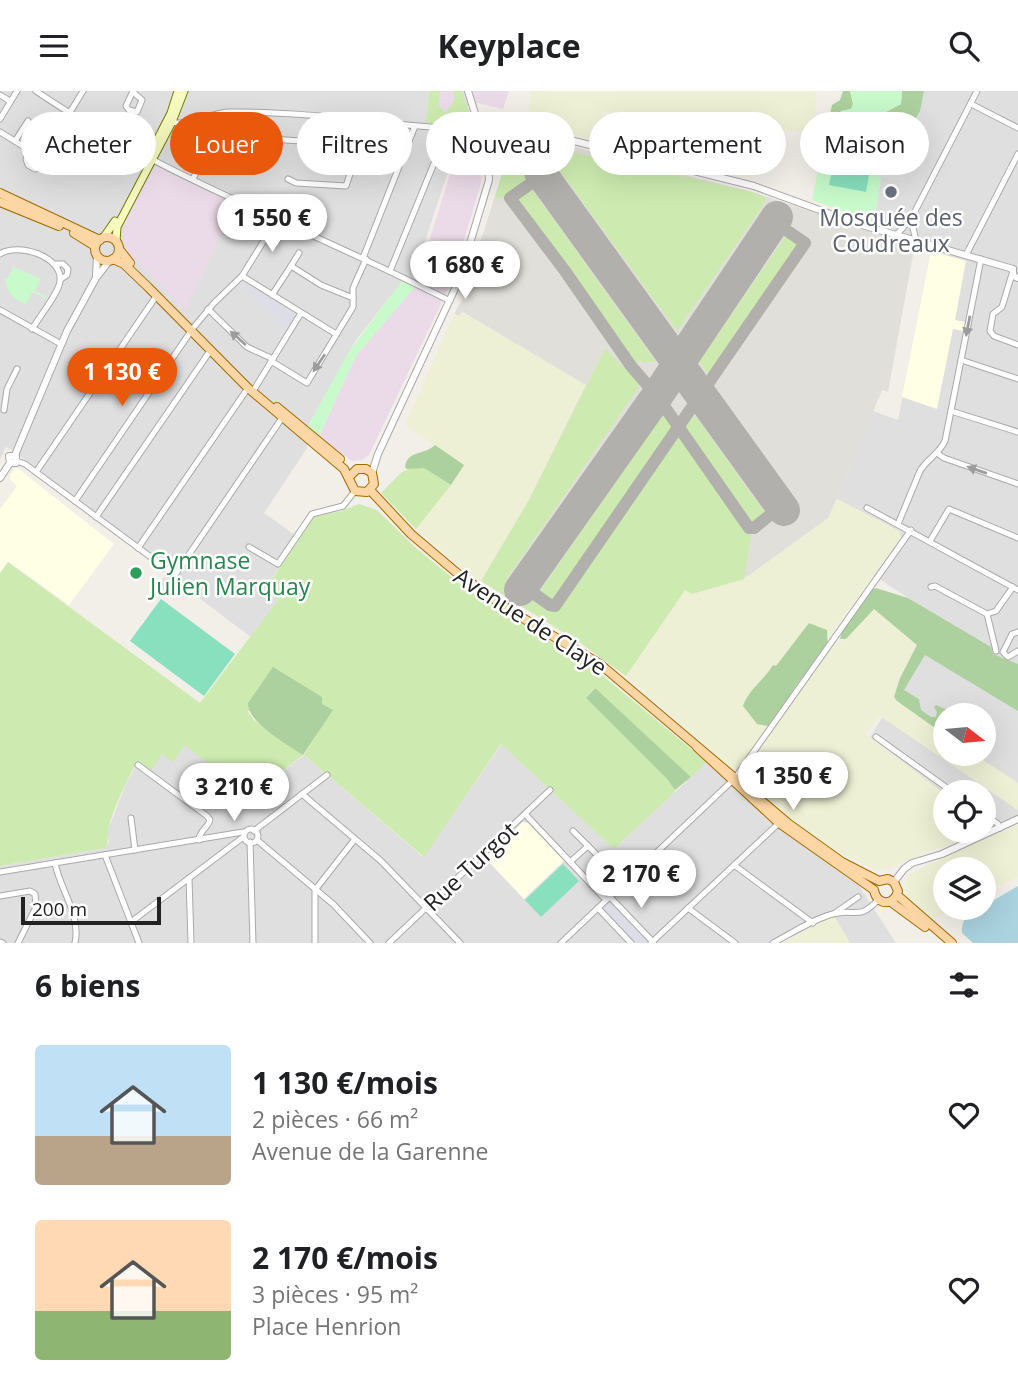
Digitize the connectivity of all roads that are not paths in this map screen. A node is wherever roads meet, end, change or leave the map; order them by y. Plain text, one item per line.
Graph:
1 (17, 91) edge
2 (36, 91) edge
3 (83, 91) edge
4 (178, 91) edge
5 (184, 91) edge
6 (468, 91) edge
7 (977, 91) edge
8 (0, 95) edge
9 (10, 101) junction
10 (971, 104) junction
11 (66, 112) edge
12 (70, 112) edge
13 (172, 112) edge
14 (174, 112) edge
15 (475, 112) edge
16 (283, 115) edge
17 (0, 119) edge
18 (170, 121) edge
19 (415, 126) junction
20 (426, 127) edge
21 (1018, 128) edge
22 (0, 132) edge
23 (21, 132) edge
24 (15, 141) junction
25 (21, 145) edge
26 (156, 148) edge
27 (1018, 154) edge
28 (156, 162) edge
29 (141, 175) edge
30 (142, 175) edge
31 (429, 175) edge
32 (489, 175) edge
33 (709, 175) edge
34 (193, 179) junction
35 (288, 179) dead end
36 (0, 193) edge
37 (0, 202) edge
38 (278, 218) junction
39 (911, 219) junction
40 (905, 227) junction
41 (913, 230) junction
42 (896, 235) junction
43 (100, 241) junction
44 (915, 241) junction
45 (117, 245) junction
46 (1, 251) edge
47 (299, 253) dead end
48 (967, 255) junction
49 (97, 256) junction
50 (364, 258) junction
51 (981, 259) junction
52 (112, 260) junction
53 (291, 266) junction
54 (390, 271) junction
55 (1015, 272) edge
56 (243, 277) junction
57 (96, 278) junction
58 (157, 295) junction
59 (272, 295) junction
60 (353, 298) junction
61 (450, 301) junction
62 (208, 309) junction
63 (0, 310) edge
64 (301, 313) junction
65 (32, 329) junction
66 (192, 329) junction
67 (336, 334) junction
68 (61, 344) junction
69 (1018, 345) edge
70 (210, 351) junction
71 (272, 360) junction
72 (961, 360) junction
73 (17, 369) dead end
74 (1018, 379) edge
75 (251, 388) junction
76 (2, 400) edge
77 (4, 410) dead end
78 (951, 411) junction
79 (282, 418) junction
80 (1018, 432) edge
81 (937, 453) junction
82 (378, 454) junction
83 (14, 460) junction
84 (360, 468) junction
85 (36, 472) junction
86 (372, 473) junction
87 (349, 477) junction
88 (0, 478) edge
89 (1018, 484) edge
90 (370, 490) junction
91 (355, 491) junction
92 (75, 501) junction
93 (867, 508) dead end
94 (96, 517) junction
95 (898, 524) junction
96 (911, 530) junction
97 (1018, 538) edge
98 (930, 541) junction
99 (249, 547) dead end
100 (138, 548) junction
101 (931, 587) dead end
102 (1016, 588) edge
103 (987, 614) junction
104 (1018, 632) edge
105 (996, 651) dead end
106 (1018, 651) edge
107 (876, 737) dead end
108 (138, 765) dead end
109 (327, 775) dead end
110 (734, 779) junction
111 (936, 780) edge
112 (550, 790) dead end
113 (302, 794) junction
114 (525, 814) junction
115 (131, 818) dead end
116 (1018, 819) edge
117 (779, 823) junction
118 (996, 823) edge
119 (999, 828) junction
120 (254, 831) junction
121 (573, 831) dead end
122 (803, 835) junction
123 (242, 836) junction
124 (199, 839) junction
125 (355, 839) junction
126 (254, 841) junction
127 (588, 846) junction
128 (135, 850) junction
129 (596, 854) dead end
130 (105, 855) junction
131 (570, 862) junction
132 (55, 863) junction
133 (734, 865) junction
134 (0, 871) edge
135 (189, 878) junction
136 (879, 881) junction
137 (894, 882) junction
138 (315, 890) junction
139 (874, 890) junction
140 (0, 896) edge
141 (858, 897) dead end
142 (608, 898) junction
143 (878, 899) junction
144 (894, 899) junction
145 (426, 907) junction
146 (598, 908) junction
147 (688, 908) junction
148 (834, 913) junction
149 (131, 922) junction
150 (813, 923) junction
151 (652, 942) edge
152 (18, 943) edge
153 (75, 943) edge
154 (139, 943) edge
155 (191, 943) edge
156 (253, 943) edge
157 (315, 943) edge
158 (370, 943) edge
159 (389, 943) edge
160 (460, 943) edge
161 (561, 943) edge
162 (631, 943) edge
163 (735, 943) edge
164 (773, 943) edge
165 (945, 943) edge
166 (952, 943) edge

1 - 9 street
2 - 11 street
3 - 12 street
4 - 13 main road
5 - 14 main road
6 - 15 street
7 - 10 street
8 - 9 street
9 - 17 street
10 - 21 street
10 - 39 street
16 - 19 street
18 - 26 main road
19 - 20 street
19 - 50 street
22 - 24 street
23 - 24 street
24 - 25 street
27 - 48 street
28 - 34 street
29 - 43 main road
30 - 45 main road
31 - 54 street
32 - 61 street
33 - 42 street
34 - 35 street
34 - 38 street
36 - 43 main road
37 - 43 main road
38 - 50 street
38 - 56 street
39 - 40 street
39 - 41 street
40 - 41 street
40 - 42 street
41 - 44 street
42 - 44 street
43 - 45 main road
43 - 49 main road
44 - 48 street
45 - 52 main road
45 - 66 main road
46 - 65 street
47 - 53 street
48 - 51 street
49 - 52 main road
49 - 57 street
50 - 54 street
50 - 60 street
51 - 55 street
51 -> 72 street
52 - 57 street
52 - 58 main road
53 - 59 street
53 - 60 street
54 - 61 street
55 - 69 street
56 - 59 street
56 - 62 street
57 - 68 street
58 - 66 main road
58 - 85 street
59 - 64 street
60 - 67 street
61 - 82 street
62 - 66 street
71 -> 62 street
63 - 65 street
64 - 67 street
64 - 71 street
65 - 68 street
66 - 70 main road
66 - 75 main road
66 - 92 street
67 -> 71 street
68 - 83 street
70 - 75 main road
70 - 94 street
71 - 75 street
72 - 74 street
72 - 78 street
73 - 76 street
75 - 79 main road
75 - 84 main road
75 - 100 street
76 - 77 street
78 - 80 street
78 - 81 street
79 - 87 main road
79 - 100 street
89 -> 81 street
81 - 95 street
82 - 84 street
82 - 86 street
83 - 85 street
83 - 88 street
84 - 86 main road
84 - 87 main road
85 - 92 street
86 - 90 main road
87 - 91 main road
90 - 91 main road
90 - 110 main road, Avenue de Claye
91 - 99 street
92 - 94 street
93 - 95 street
94 - 100 street
95 - 96 street
96 - 98 street
96 - 110 street
97 - 98 street
98 - 102 street
101 - 103 street
102 - 103 street
103 - 105 street
104 - 106 street
107 - 111 street
108 - 124 street
109 - 113 street
110 - 117 main road, Avenue de Claye
110 - 122 main road, Avenue de Claye
110 - 142 street
112 - 114 street, Rue Turgot
113 - 120 street
113 - 125 street
114 - 131 street
114 - 145 street, Rue Turgot
115 - 128 street
116 - 119 street
117 - 122 main road, Avenue de Claye
117 - 133 street
117 - 139 main road, Avenue de Claye
118 - 119 street
119 - 137 street
120 - 123 street
120 - 126 street
121 - 127 street
122 - 136 main road, Avenue de Claye
123 - 124 street
123 - 126 street
123 - 135 street
124 - 128 street
125 - 138 street
125 - 145 street
126 - 138 street
126 - 156 street
127 - 129 street
127 - 131 street
128 - 130 street
130 - 132 street
130 - 149 street
131 - 142 street
132 - 134 street
132 - 153 street
133 - 147 street
133 - 150 street
135 - 149 street
135 - 155 street
136 - 137 main road, Avenue de Claye
136 - 139 main road
137 - 144 main road
138 - 157 street
138 - 158 street
139 - 143 main road
140 - 152 street
141 - 148 street
142 - 146 street
142 - 151 street
143 - 144 main road
143 - 148 street
144 - 165 main road
144 - 166 main road
145 - 159 street, Rue Turgot
145 - 160 street
146 - 161 street
146 - 162 street
147 - 151 street
147 - 163 street
148 - 150 street
149 - 154 street
150 - 164 street

